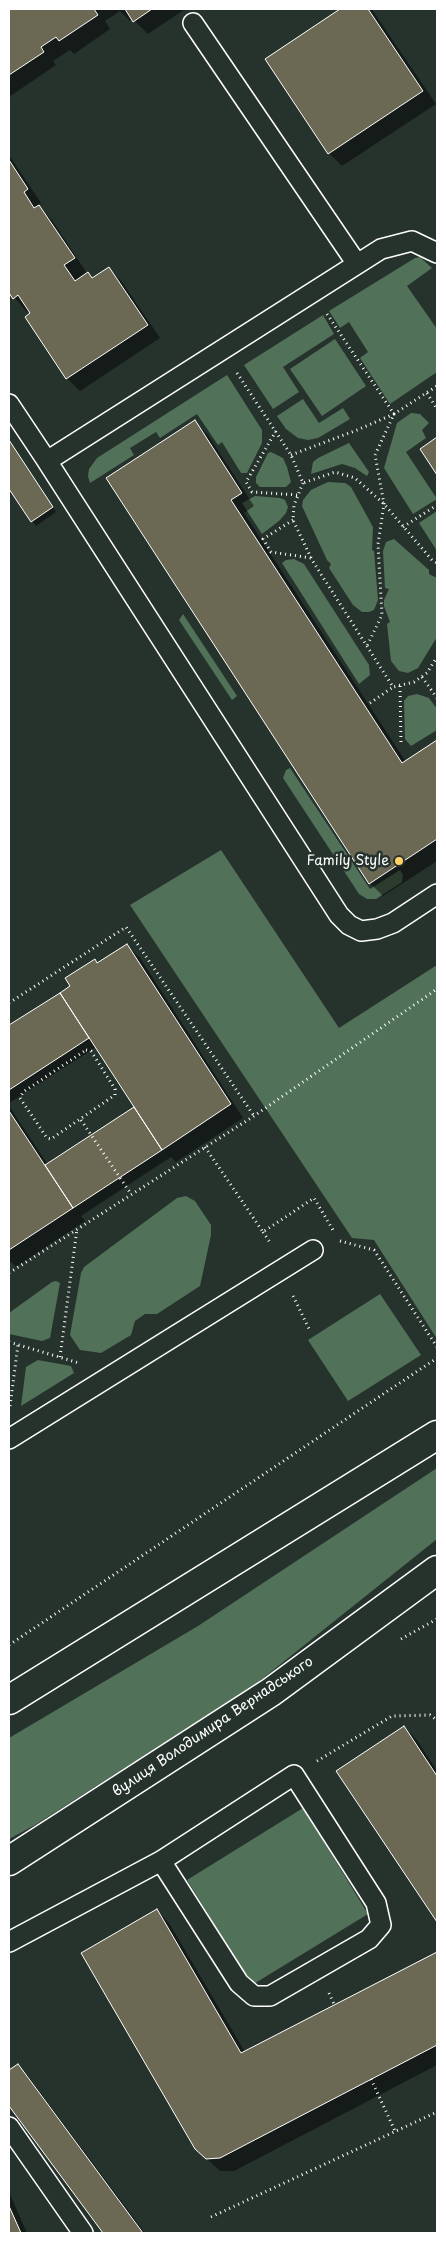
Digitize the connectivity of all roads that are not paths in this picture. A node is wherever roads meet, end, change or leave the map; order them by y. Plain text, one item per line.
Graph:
1 (193, 23) dead end
2 (437, 253) edge
3 (357, 264) junction
4 (9, 404) edge
5 (47, 461) junction
6 (437, 894) edge
7 (313, 1250) dead end
8 (437, 1435) edge
9 (9, 1439) edge
10 (437, 1570) edge
11 (9, 1700) edge
12 (9, 1861) edge
13 (161, 1861) junction
14 (9, 1942) edge
15 (9, 2127) edge
16 (82, 2233) edge

1 - 3 lane
2 - 3 lane
3 - 5 lane
4 - 5 lane
5 - 6 lane
7 - 9 lane
8 - 11 street
10 - 12 street, вулиця Володимира Вернадського
13 - 13 lane
13 - 14 lane
15 - 16 lane

